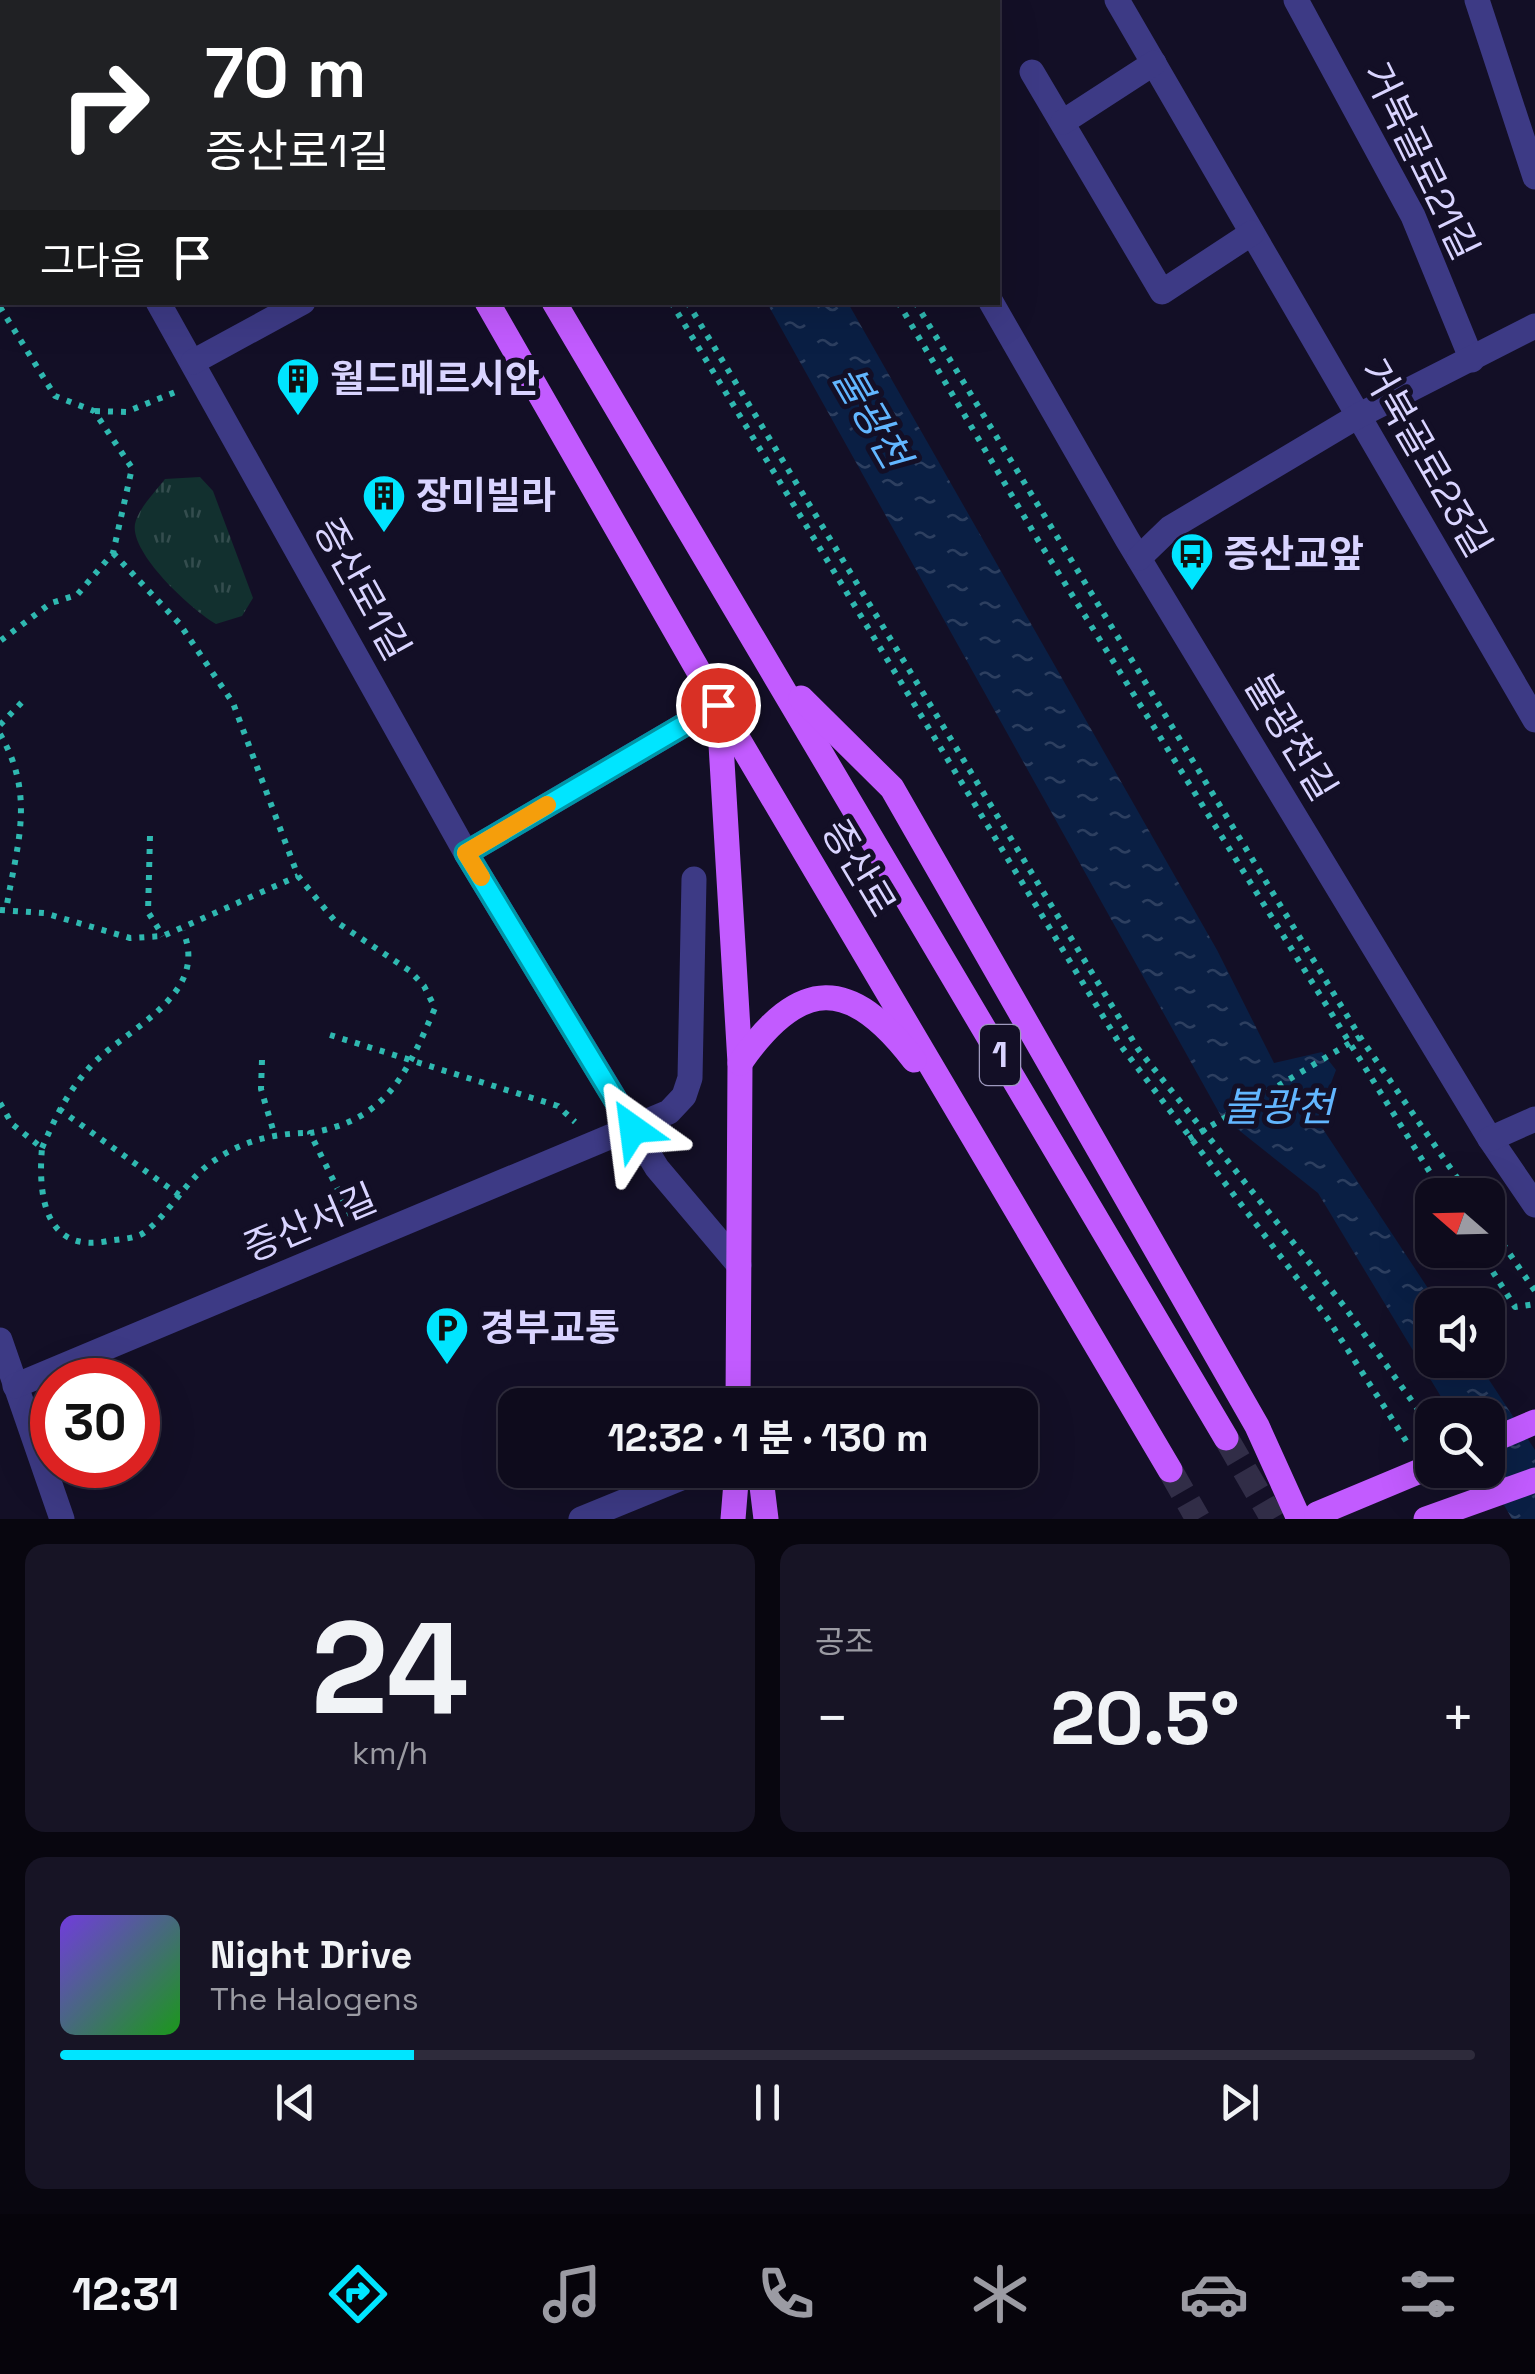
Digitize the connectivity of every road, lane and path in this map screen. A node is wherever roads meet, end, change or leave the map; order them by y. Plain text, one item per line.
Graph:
1 (1117, 0) edge
2 (1296, 0) edge
3 (1477, 0) edge
4 (1154, 63) junction
5 (1032, 72) dead end
6 (1063, 122) junction
7 (1535, 177) edge
8 (1252, 233) junction
9 (160, 305) edge
10 (298, 305) edge
11 (489, 305) edge
12 (556, 305) edge
13 (672, 305) edge
14 (689, 305) edge
15 (900, 305) edge
16 (916, 305) edge
17 (993, 305) edge
18 (0, 308) edge
19 (1535, 326) edge
20 (1472, 360) junction
21 (197, 371) junction
22 (94, 410) junction
23 (1358, 416) junction
24 (114, 553) junction
25 (1139, 558) junction
26 (0, 642) edge
27 (774, 672) junction
28 (26, 698) dead end
29 (718, 705) junction
30 (1535, 720) edge
31 (0, 725) edge
32 (0, 734) edge
33 (150, 836) dead end
34 (466, 853) junction
35 (298, 876) junction
36 (694, 879) dead end
37 (3, 910) edge
38 (183, 931) junction
39 (163, 936) junction
40 (330, 1035) dead end
41 (1360, 1037) junction
42 (1349, 1043) junction
43 (412, 1059) junction
44 (262, 1060) dead end
45 (740, 1063) junction
46 (0, 1102) edge
47 (59, 1109) junction
48 (1535, 1119) edge
49 (633, 1129) junction
50 (1202, 1130) junction
51 (274, 1133) junction
52 (310, 1133) junction
53 (1189, 1139) junction
54 (1490, 1139) junction
55 (591, 1146) junction
56 (42, 1148) junction
57 (985, 1153) junction
58 (1433, 1178) edge
59 (1457, 1178) edge
60 (178, 1195) junction
61 (1535, 1205) edge
62 (364, 1241) junction
63 (1505, 1247) edge
64 (739, 1265) junction
65 (1490, 1268) edge
66 (1535, 1291) edge
67 (1535, 1304) edge
68 (0, 1340) edge
69 (739, 1360) junction
70 (14, 1386) junction
71 (738, 1388) edge
72 (745, 1388) edge
73 (1415, 1404) edge
74 (1535, 1422) edge
75 (1505, 1435) edge
76 (1226, 1438) tunnel mouth
77 (1415, 1448) edge
78 (1415, 1465) edge
79 (1170, 1470) tunnel mouth
80 (1535, 1480) edge
81 (657, 1488) edge
82 (736, 1488) edge
83 (762, 1488) edge
84 (1307, 1518) edge
85 (62, 1519) edge
86 (581, 1519) edge
87 (734, 1519) edge
88 (766, 1519) edge
89 (1426, 1519) edge

1 - 4 street, 거북골로23길
2 - 20 street, 거북골로21길
3 - 7 street
4 - 6 street
4 - 8 street, 거북골로23길
5 - 6 street
6 - 8 street
8 - 23 street, 거북골로23길
9 - 21 street, 증산로1길
10 - 21 street
11 - 29 main road, 증산로 / 1
12 - 27 main road, 증산로 / 1
13 - 53 path
14 - 50 path
15 - 42 path
16 - 41 path
17 - 25 street, 불광천길
18 - 22 path
19 - 20 street
20 - 23 street
21 - 22 path
21 - 34 street, 증산로1길
22 - 24 path
23 - 25 street
23 - 30 street, 거북골로23길
24 - 26 path
24 - 35 path
25 - 54 street, 불광천길
27 - 76 main road, 증산로 / 1
27 - 84 main road
28 - 31 path
29 - 34 street
29 - 45 main road
29 - 57 main road, 증산로 / 1
32 - 37 path
33 - 39 path
34 - 49 street, 증산로1길
35 - 38 path
35 - 43 path
36 - 49 street, 증산서길
37 - 39 path
38 - 39 path
38 - 47 path
40 - 43 path
41 - 42 path
41 - 59 path
42 - 50 path
42 - 58 path
43 - 52 path
43 - 55 path
44 - 51 path
45 - 57 main road
45 - 64 main road
46 - 56 path
47 - 56 path
47 - 60 path
48 - 54 street
49 - 55 street, 증산서길
49 - 64 street, 증산로1길
50 - 53 path
50 - 73 path
51 - 52 path
51 - 60 path
52 - 62 path
53 - 77 path
54 - 61 street, 불광천길
55 - 62 street, 증산서길
56 - 60 path
57 - 79 main road, 증산로 / 1
62 - 70 street, 증산서길
63 - 66 path
64 - 69 main road
65 - 67 path
68 - 70 street
69 - 71 main road
69 - 72 main road
70 - 85 street
74 - 75 main road
78 - 84 main road, bridge
80 - 89 main road, bridge
81 - 86 street
82 - 87 main road
83 - 88 main road

